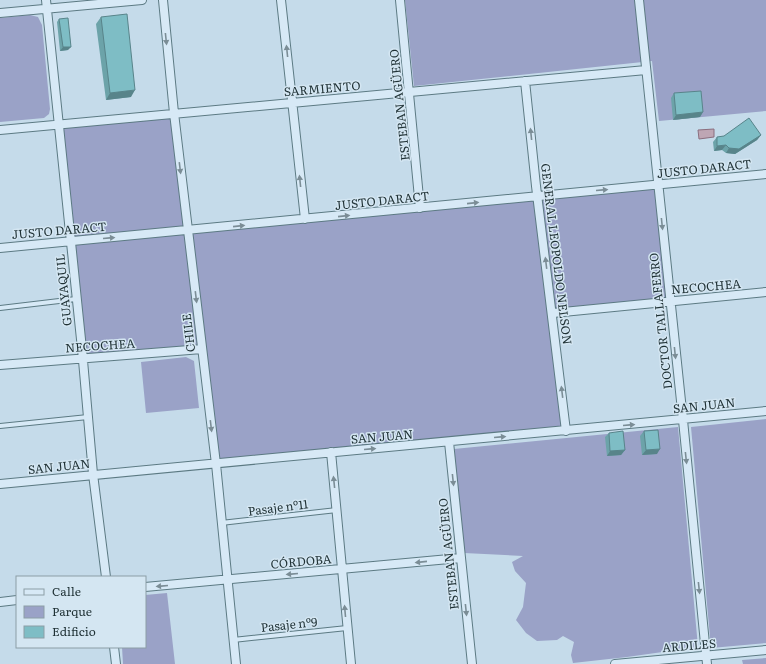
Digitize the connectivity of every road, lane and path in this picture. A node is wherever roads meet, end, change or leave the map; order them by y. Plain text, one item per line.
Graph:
1 (46, 0) edge
2 (142, 0) edge
3 (162, 0) edge
4 (281, 0) edge
5 (400, 0) edge
6 (639, 0) edge
7 (47, 9) junction
8 (0, 13) edge
9 (646, 70) junction
10 (525, 81) junction
11 (409, 92) junction
12 (292, 102) junction
13 (174, 113) junction
14 (58, 124) junction
15 (0, 130) edge
16 (766, 174) edge
17 (658, 185) junction
18 (538, 196) junction
19 (420, 208) junction
20 (305, 219) junction
21 (188, 231) junction
22 (70, 241) junction
23 (0, 248) edge
24 (766, 292) edge
25 (76, 299) junction
26 (670, 301) junction
27 (0, 308) edge
28 (552, 313) junction
29 (202, 349) junction
30 (83, 358) junction
31 (0, 365) edge
32 (766, 412) edge
33 (88, 417) junction
34 (683, 420) junction
35 (0, 426) edge
36 (566, 430) junction
37 (449, 442) junction
38 (331, 452) junction
39 (216, 464) junction
40 (93, 474) junction
41 (0, 484) edge
42 (337, 510) junction
43 (221, 524) junction
44 (460, 558) junction
45 (342, 569) junction
46 (106, 576) edge
47 (227, 580) junction
48 (146, 587) edge
49 (16, 600) edge
50 (0, 602) edge
51 (347, 628) junction
52 (233, 640) junction
53 (114, 648) edge
54 (766, 650) edge
55 (706, 660) edge
56 (116, 664) edge
57 (236, 664) edge
58 (351, 664) edge
59 (472, 664) edge
60 (615, 664) edge

1 - 7 street, GUAYAQUIL
2 - 7 street
3 -> 13 street, CHILE
12 -> 4 street
5 - 11 street, ESTEBAN AGÜERO
6 - 9 street, DOCTOR TALLAFERRO
7 - 8 street
7 - 14 street, GUAYAQUIL
9 - 10 street, SARMIENTO
9 - 17 street, DOCTOR TALLAFERRO
10 - 11 street, SARMIENTO
18 -> 10 street, GENERAL LEOPOLDO NELSON
11 - 12 street, SARMIENTO
11 - 19 street, ESTEBAN AGÜERO
12 - 13 street, SARMIENTO
20 -> 12 street
13 - 14 street, SARMIENTO
13 -> 21 street, CHILE
14 - 15 street, SARMIENTO
14 - 22 street, GUAYAQUIL
16 - 17 street, JUSTO DARACT
18 -> 17 street, JUSTO DARACT
17 -> 26 street, DOCTOR TALLAFERRO
19 -> 18 street, JUSTO DARACT
28 -> 18 street, GENERAL LEOPOLDO NELSON
20 -> 19 street, JUSTO DARACT
21 -> 20 street, JUSTO DARACT
22 -> 21 street, JUSTO DARACT
21 -> 29 street, CHILE
22 - 23 street, JUSTO DARACT
22 - 25 street, GUAYAQUIL
24 - 26 street, NECOCHEA
25 - 27 lane
25 - 30 street, GUAYAQUIL
26 - 28 street, NECOCHEA
26 -> 34 street, DOCTOR TALLAFERRO
36 -> 28 street, GENERAL LEOPOLDO NELSON
29 - 30 street, NECOCHEA
29 -> 39 street, CHILE
30 - 31 street, NECOCHEA
30 - 33 street, GUAYAQUIL
32 - 34 street, SAN JUAN
33 - 35 lane
33 - 40 street, GUAYAQUIL
36 -> 34 street, SAN JUAN
34 -> 55 street, DOCTOR TALLAFERRO
37 -> 36 street, SAN JUAN
38 -> 37 street, SAN JUAN
37 -> 44 street, ESTEBAN AGÜERO
38 - 39 street, SAN JUAN
42 -> 38 street
39 - 40 street, SAN JUAN
39 - 43 street, CHILE
40 - 41 street, SAN JUAN
40 - 46 street, GUAYAQUIL
42 - 43 lane, Pasaje nº11
42 - 45 street
43 - 47 street, CHILE
44 -> 45 street, CÓRDOBA
44 -> 59 street, ESTEBAN AGÜERO
45 -> 47 street, CÓRDOBA
51 -> 45 street
47 -> 48 street, CÓRDOBA
47 - 52 street, CHILE
49 - 50 street
51 - 52 lane, Pasaje nº9
51 - 58 street
52 - 57 street, CHILE
53 - 56 street
54 - 55 street, ARDILES
55 - 60 street, ARDILES

